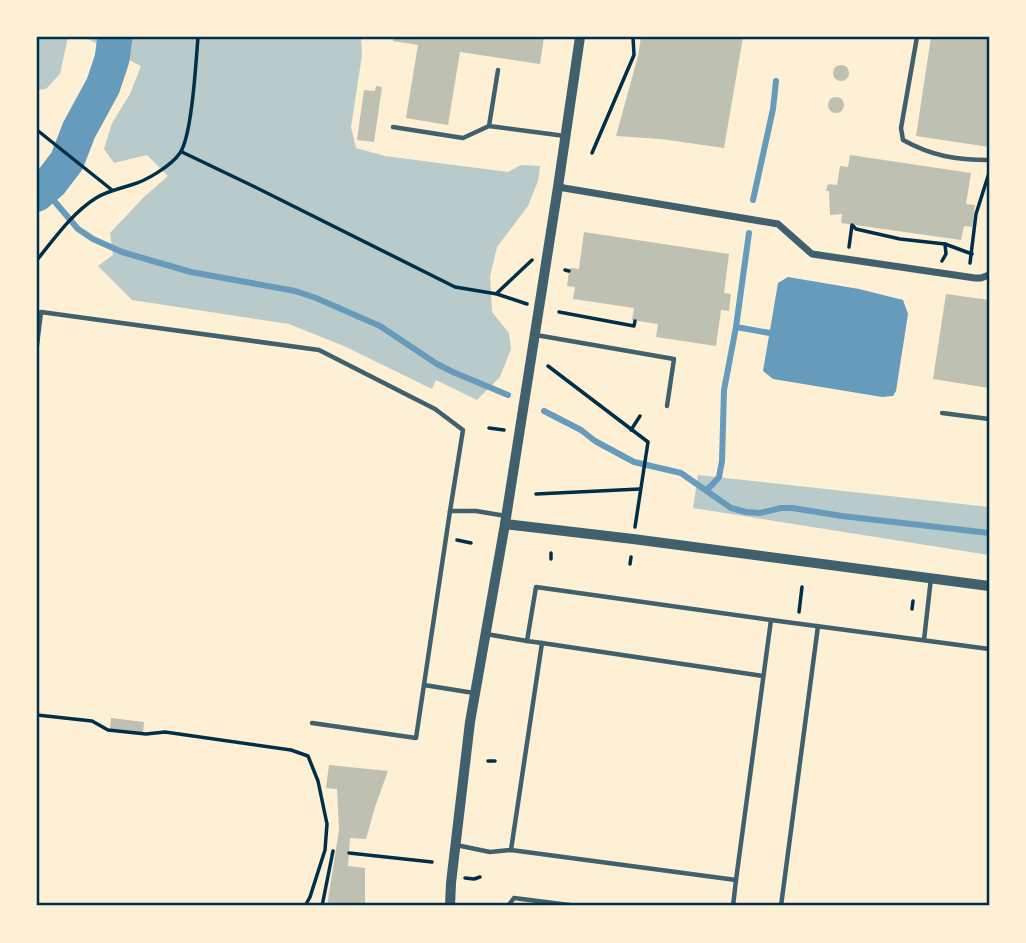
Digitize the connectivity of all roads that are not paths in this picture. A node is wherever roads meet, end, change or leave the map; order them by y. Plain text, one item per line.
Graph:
1 (580, 37) edge
2 (917, 37) edge
3 (498, 70) dead end
4 (489, 126) junction
5 (393, 127) dead end
6 (566, 136) junction
7 (989, 160) edge
8 (558, 187) junction
9 (989, 275) edge
10 (535, 335) junction
11 (37, 345) edge
12 (667, 406) dead end
13 (942, 413) dead end
14 (989, 419) edge
15 (450, 511) junction
16 (506, 520) junction
17 (931, 578) junction
18 (989, 586) edge
19 (771, 620) junction
20 (818, 626) junction
21 (486, 634) junction
22 (527, 640) junction
23 (924, 640) junction
24 (542, 643) junction
25 (989, 649) edge
26 (763, 676) junction
27 (424, 685) junction
28 (475, 694) junction
29 (312, 723) dead end
30 (456, 844) junction
31 (511, 850) junction
32 (736, 880) junction
33 (450, 906) edge
34 (508, 906) edge
35 (577, 906) edge
36 (733, 906) edge
37 (781, 906) edge

1 - 6 street
2 - 7 lane
3 - 4 lane
4 - 5 lane
4 - 6 lane
6 - 8 street
8 - 9 street
8 - 10 street
10 - 12 lane
10 - 16 street
11 - 15 lane
13 - 14 lane
15 - 16 lane
15 - 27 lane
16 - 17 street
16 - 21 street
17 - 18 street
17 - 23 lane
19 - 20 lane
19 - 22 lane
19 - 26 lane
20 - 23 lane
20 - 37 lane
21 - 22 lane
21 - 28 street
22 - 24 lane
23 - 25 lane
24 - 26 lane
24 - 31 lane
26 - 32 lane
27 - 28 lane
27 - 29 lane
28 - 30 street
30 - 31 lane
30 - 33 street
31 - 32 lane
32 - 36 lane
34 - 35 lane

